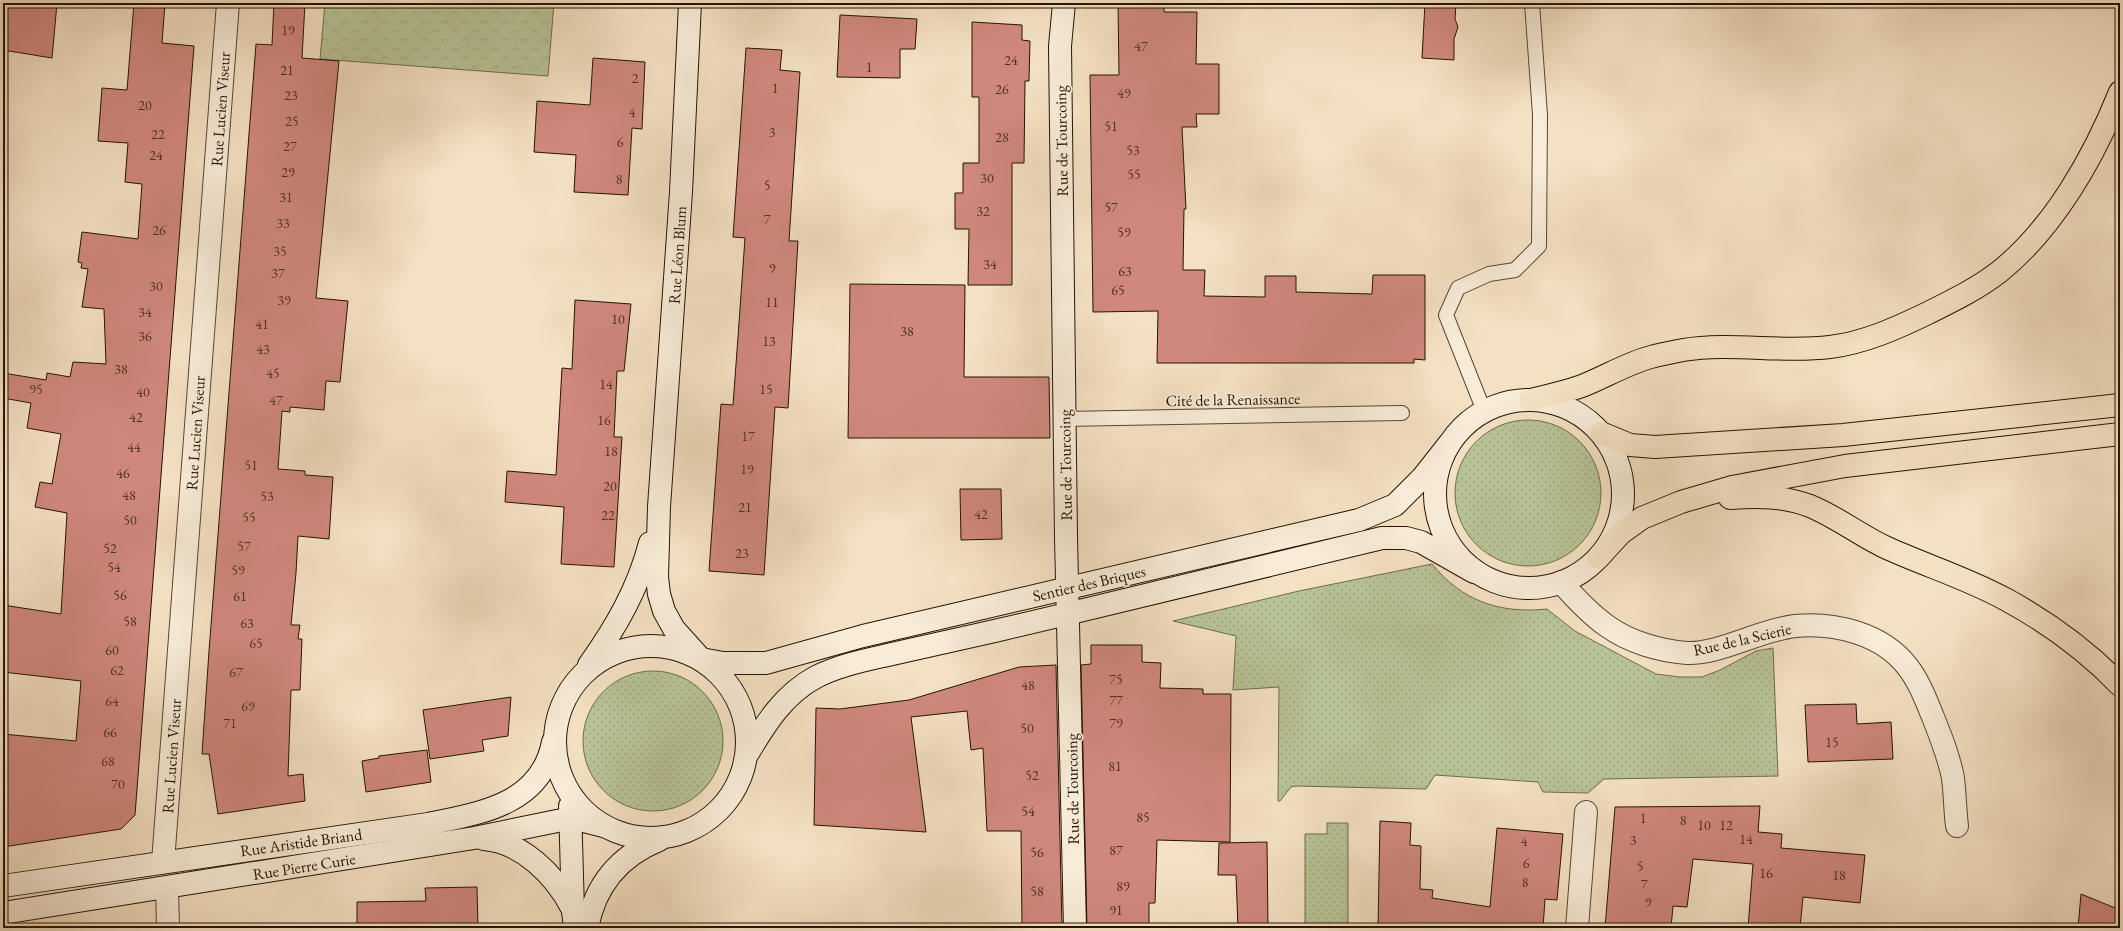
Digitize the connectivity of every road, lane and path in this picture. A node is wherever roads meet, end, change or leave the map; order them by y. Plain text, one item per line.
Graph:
1 (228, 3) edge
2 (690, 3) edge
3 (1064, 3) edge
4 (1532, 3) edge
5 (2120, 92) edge
6 (1530, 400) junction
7 (2110, 406) edge
8 (1484, 411) junction
9 (1402, 413) dead end
10 (1064, 419) junction
11 (1601, 433) junction
12 (2120, 434) edge
13 (1449, 444) junction
14 (1681, 502) junction
15 (659, 507) junction
16 (1598, 558) junction
17 (1474, 572) junction
18 (1561, 582) junction
19 (1067, 588) junction
20 (1068, 614) junction
21 (701, 659) junction
22 (583, 674) junction
23 (2120, 684) edge
24 (555, 731) junction
25 (748, 753) junction
26 (570, 793) junction
27 (1586, 812) dead end
28 (571, 820) junction
29 (604, 826) junction
30 (1957, 826) dead end
31 (474, 838) junction
32 (666, 838) junction
33 (163, 862) junction
34 (3, 886) edge
35 (167, 888) junction
36 (3, 913) edge
37 (574, 920) edge
38 (168, 928) edge
39 (588, 928) edge
40 (1075, 928) edge
41 (1577, 928) edge

1 - 33 main road, Rue Lucien Viseur
2 - 15 main road, Rue Léon Blum
3 - 10 main road, Rue de Tourcoing
4 - 8 lane
5 - 6 highway
6 - 8 main road, Sentier des Briques
6 - 11 main road, Sentier des Briques
7 - 11 highway
8 - 13 main road, Sentier des Briques
9 - 10 lane, Cité de la Renaissance
10 - 19 main road, Rue de Tourcoing
11 - 16 main road, Sentier des Briques
12 - 14 highway
13 - 17 main road
13 - 19 main road, Sentier des Briques
14 - 16 highway
14 - 23 highway
15 - 21 main road, Rue Léon Blum
15 - 22 main road, Rue Léon Blum
16 - 18 main road, Sentier des Briques
17 - 18 main road, Sentier des Briques
17 - 20 main road, Sentier des Briques
18 - 30 main road, Rue de la Scierie
19 - 20 main road, Rue de Tourcoing
19 - 21 main road, Sentier des Briques
20 - 25 main road, Sentier des Briques
20 - 40 main road, Rue de Tourcoing
21 - 22 main road
21 - 25 main road
22 - 24 main road, Rue Léon Blum
24 - 26 main road
24 - 33 main road, Rue Aristide Briand
25 - 32 main road
26 - 28 main road
26 - 29 main road
27 - 41 main road
28 - 29 main road, Rue Pierre Curie
28 - 31 main road, Rue Pierre Curie
28 - 37 main road
29 - 32 main road
31 - 35 main road, Rue Pierre Curie
31 - 37 main road
32 - 39 main road
33 - 34 main road, Rue Aristide Briand
35 - 36 main road, Rue Pierre Curie
35 - 38 main road

